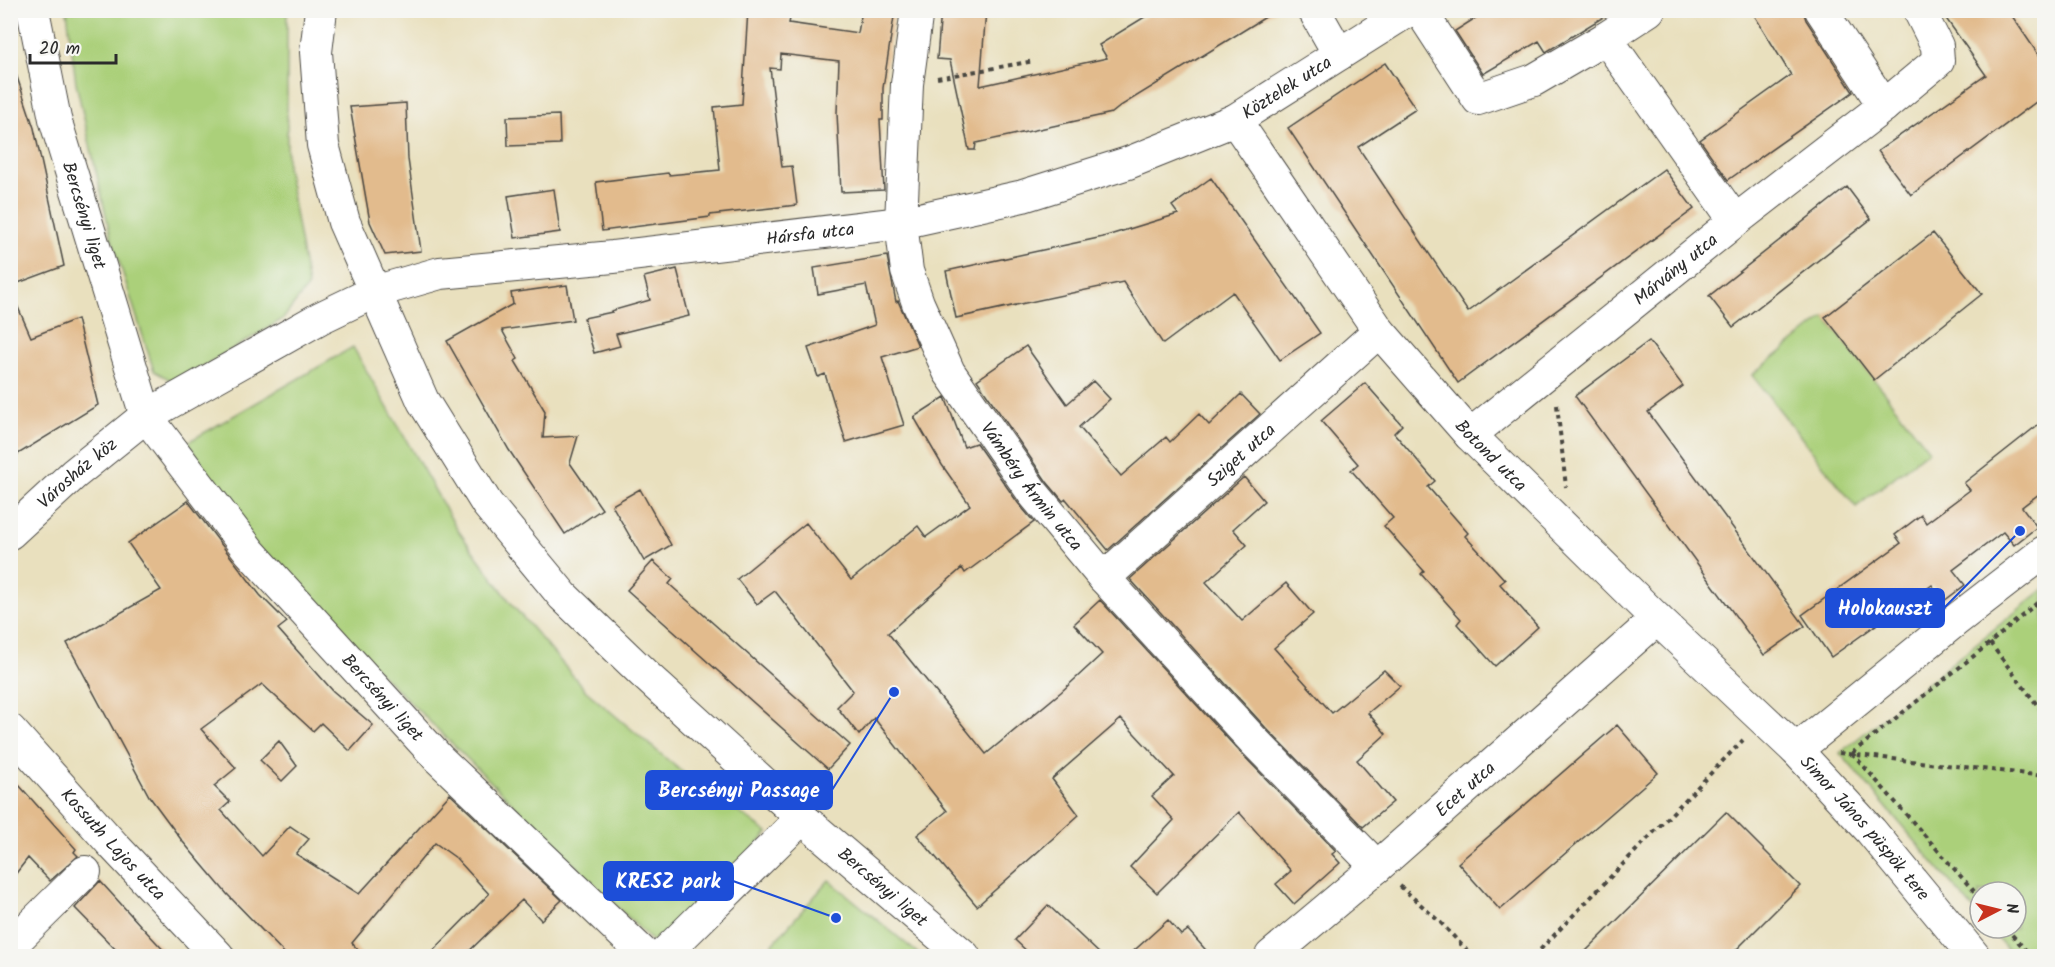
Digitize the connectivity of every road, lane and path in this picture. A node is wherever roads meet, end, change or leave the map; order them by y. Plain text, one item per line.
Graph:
1 (33, 10) edge
2 (321, 10) edge
3 (917, 10) edge
4 (1314, 10) edge
5 (1409, 10) edge
6 (1420, 10) edge
7 (1649, 10) edge
8 (1821, 10) edge
9 (1919, 10) edge
10 (1606, 38) junction
11 (1339, 54) junction
12 (1034, 61) dead end
13 (907, 84) junction
14 (1884, 106) junction
15 (1235, 120) junction
16 (1736, 221) junction
17 (901, 223) junction
18 (374, 292) junction
19 (1379, 331) junction
20 (1554, 367) junction
21 (146, 416) junction
22 (1470, 435) junction
23 (1567, 491) dead end
24 (10, 533) edge
25 (2044, 552) edge
26 (1104, 578) junction
27 (2044, 597) edge
28 (1657, 619) junction
29 (1990, 643) junction
30 (2044, 714) edge
31 (10, 730) edge
32 (1749, 733) dead end
33 (1796, 750) junction
34 (1840, 753) dead end
35 (1852, 753) junction
36 (2044, 776) edge
37 (802, 818) junction
38 (1377, 867) junction
39 (85, 872) dead end
40 (1968, 884) edge
41 (2016, 940) edge
42 (10, 946) edge
43 (218, 957) edge
44 (646, 957) edge
45 (662, 957) edge
46 (964, 957) edge
47 (1271, 957) edge
48 (1472, 957) edge
49 (1534, 957) edge
50 (1974, 957) edge
51 (2031, 957) edge

1 - 21 street, Bercsényi liget
2 - 18 street, Bercsényi liget
3 - 13 street, Vámbéry Ármin utca
4 - 11 street, Köztelek utca
5 - 11 street, Köztelek utca
6 - 10 street
7 - 10 street
8 - 14 street
9 - 14 street, Márvány utca
10 - 16 street
11 - 15 street, Köztelek utca
12 - 13 path
13 - 17 street, Vámbéry Ármin utca
14 - 16 street, Márvány utca
15 - 17 street, Hársfa utca
15 - 19 street, Botond utca
16 - 20 street, Márvány utca
17 - 18 street, Hársfa utca
17 - 26 street, Vámbéry Ármin utca
18 - 21 street
18 - 37 street, Bercsényi liget
19 - 22 street, Botond utca
19 - 26 street, Sziget utca
20 - 22 street, Márvány utca
20 - 23 path
21 - 24 street, Városház köz
21 - 44 street, Bercsényi liget
22 - 28 street, Botond utca
25 - 33 street, Simor János püspök tere
26 - 38 street, Vámbéry Ármin utca
27 - 29 path
28 - 33 street, Botond utca
28 - 38 street, Ecet utca
29 - 30 path
29 - 35 path
31 - 43 street, Kossuth Lajos utca
32 - 49 path
33 - 50 street, Simor János püspök tere
34 - 35 path
35 - 36 path
35 - 40 path
37 - 45 street
37 - 46 street, Bercsényi liget
38 - 47 street, Ecet utca
38 - 48 path
39 - 42 street
41 - 51 path

